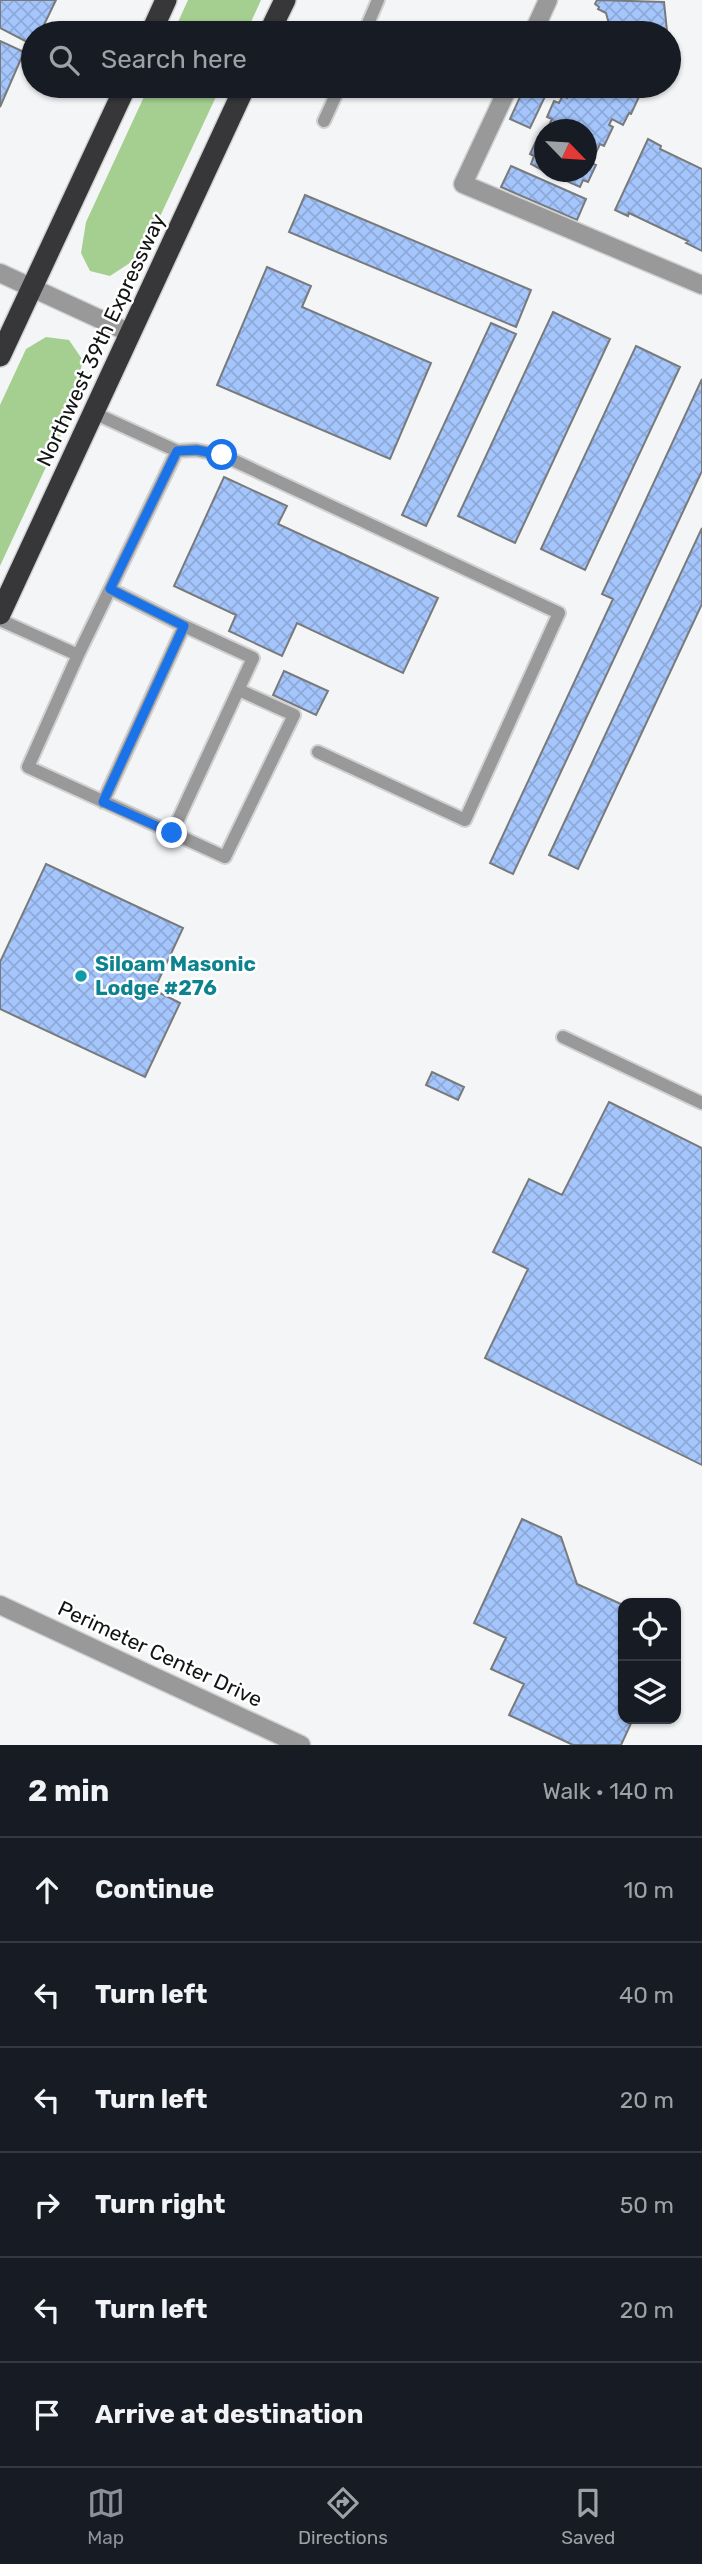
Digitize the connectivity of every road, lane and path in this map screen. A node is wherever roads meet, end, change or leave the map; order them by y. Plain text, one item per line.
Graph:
1 (166, 0) edge
2 (285, 0) edge
3 (378, 0) edge
4 (548, 0) edge
5 (156, 21) edge
6 (275, 21) edge
7 (370, 21) edge
8 (538, 21) edge
9 (120, 98) edge
10 (239, 98) edge
11 (335, 98) edge
12 (503, 98) edge
13 (324, 121) dead end
14 (0, 272) edge
15 (702, 285) edge
16 (32, 288) junction
17 (130, 333) junction
18 (0, 356) edge
19 (94, 413) junction
20 (177, 451) junction
21 (110, 589) junction
22 (0, 614) edge
23 (0, 620) edge
24 (184, 626) junction
25 (78, 655) junction
26 (239, 690) junction
27 (318, 752) dead end
28 (103, 802) junction
29 (172, 833) junction
30 (563, 1037) dead end
31 (702, 1103) edge
32 (0, 1605) edge
33 (301, 1745) edge

1 - 5 highway
2 - 6 highway
3 - 7 lane
4 - 8 street
9 - 16 highway
10 - 17 highway, Northwest 39th Expressway
11 - 13 lane
12 - 15 street
14 - 16 street
16 - 17 street
16 - 18 highway
17 - 19 highway, Northwest 39th Expressway
19 - 20 lane
19 - 22 highway, Northwest 39th Expressway
20 - 21 lane
20 - 27 lane
21 - 24 lane
21 - 25 lane
23 - 25 lane
24 - 26 lane
24 - 28 lane
25 - 28 lane
26 - 29 lane
26 - 29 lane
28 - 29 lane
30 - 31 lane
32 - 33 street, Perimeter Center Drive

